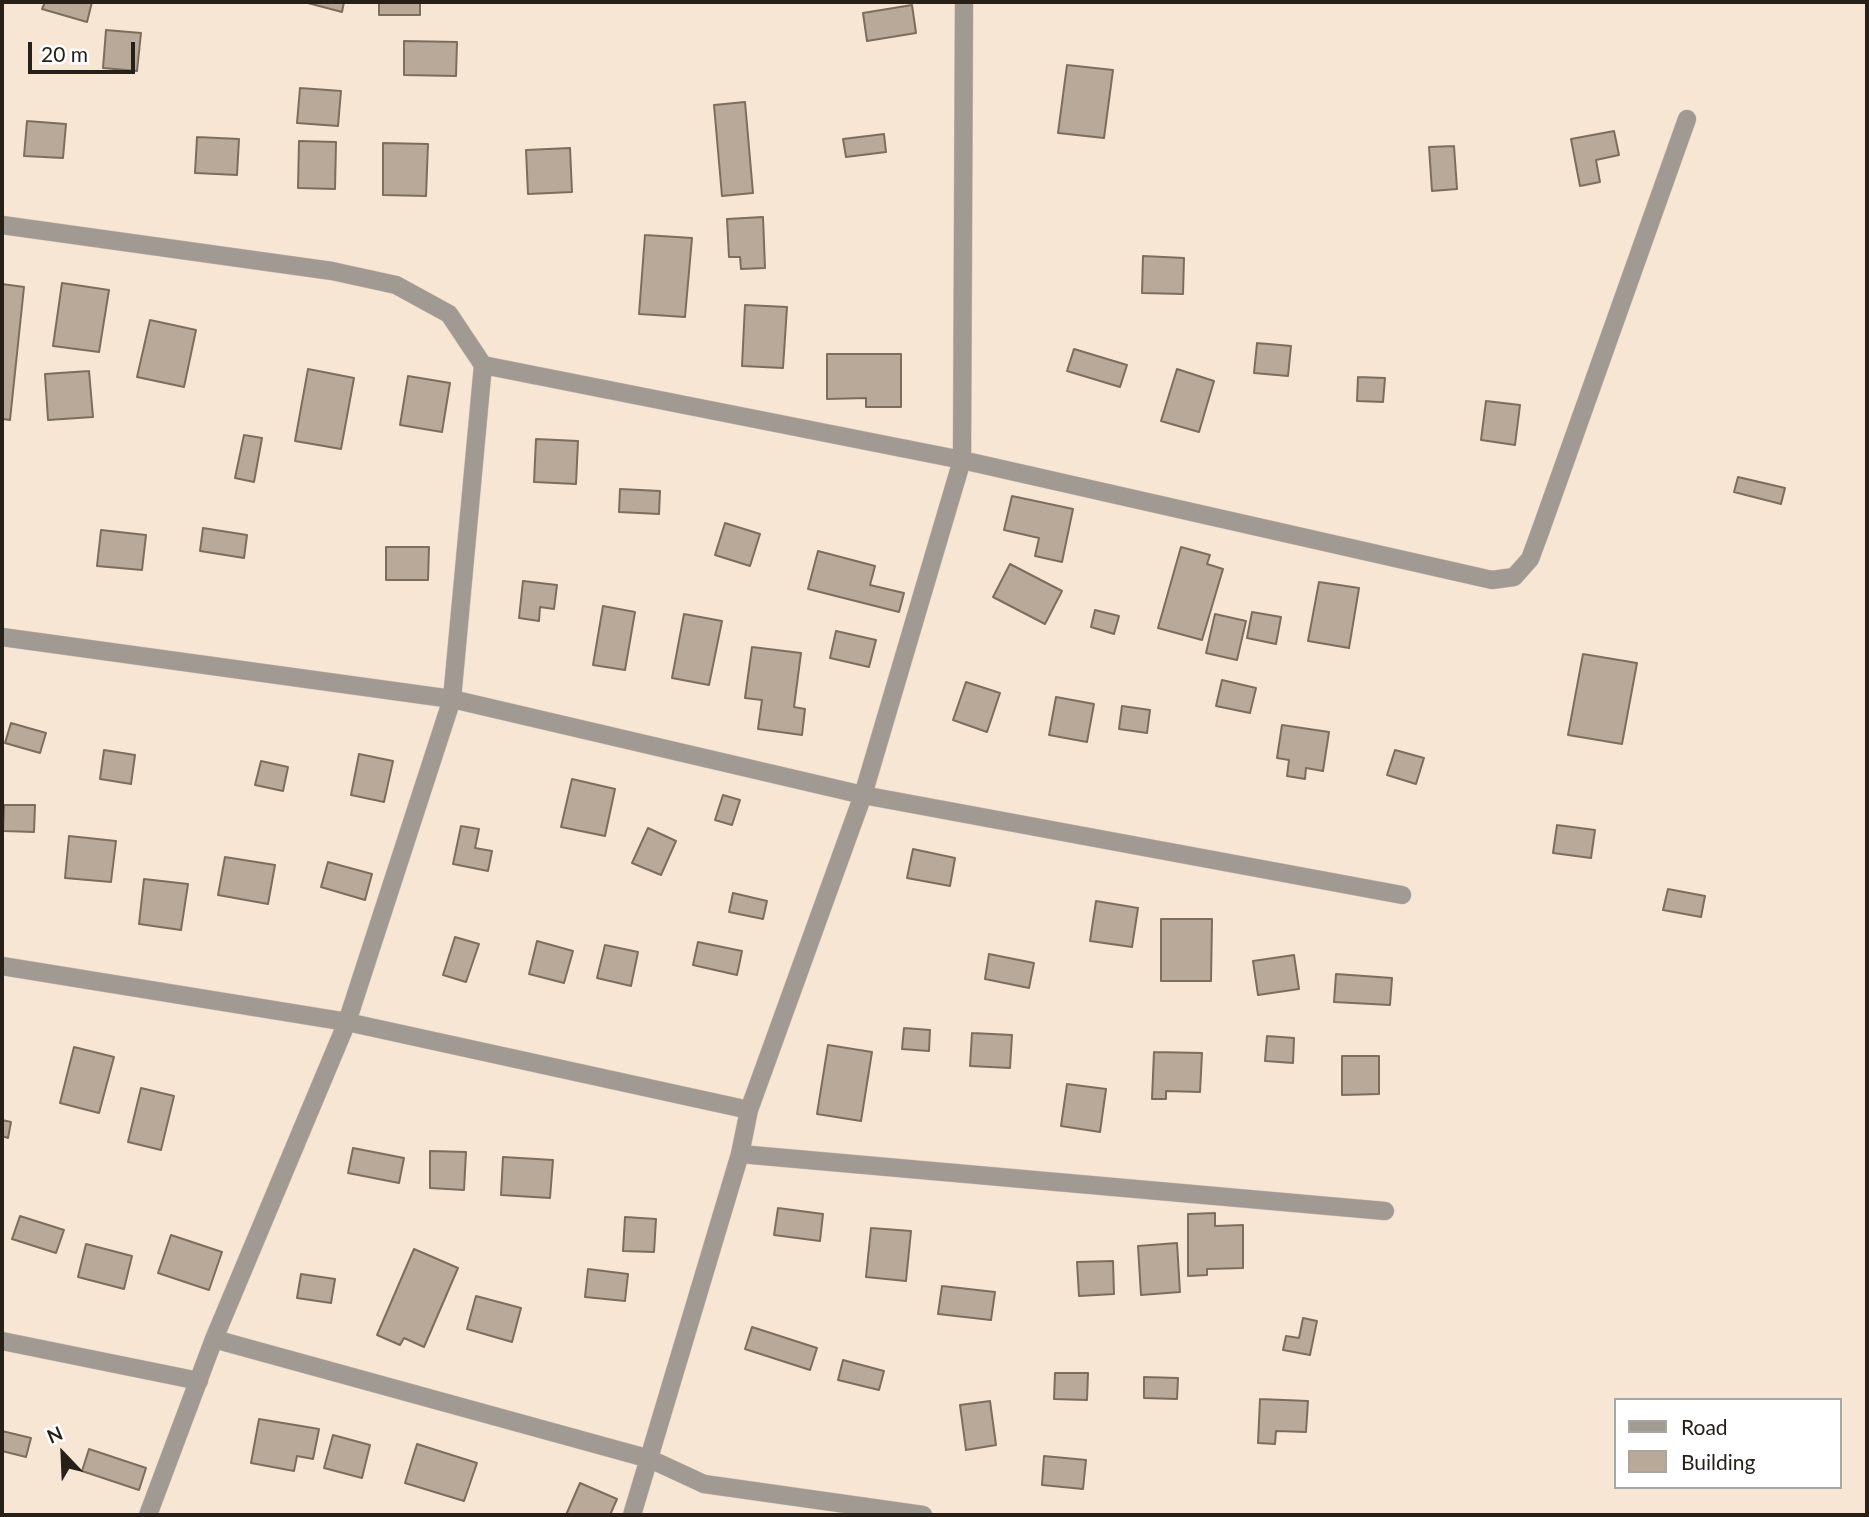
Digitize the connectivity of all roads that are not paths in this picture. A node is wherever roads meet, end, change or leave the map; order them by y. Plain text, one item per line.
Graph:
1 (964, 2) edge
2 (1687, 119) dead end
3 (2, 225) edge
4 (483, 365) junction
5 (962, 460) junction
6 (2, 637) edge
7 (452, 699) junction
8 (863, 795) junction
9 (1402, 895) dead end
10 (2, 966) edge
11 (347, 1022) junction
12 (749, 1110) junction
13 (740, 1154) junction
14 (1385, 1211) dead end
15 (214, 1339) junction
16 (2, 1341) edge
17 (199, 1381) junction
18 (650, 1459) junction
19 (148, 1515) edge
20 (632, 1515) edge
21 (923, 1515) edge

1 - 5 street
2 - 5 street
3 - 4 street
4 - 5 street
4 - 7 street
5 - 8 street
6 - 7 street
7 - 8 street
7 - 11 street
8 - 9 street
8 - 12 street
10 - 11 street
11 - 12 street
11 - 15 street
12 - 13 street
13 - 14 street
13 - 18 street
15 - 17 street
15 - 18 street
16 - 17 street
17 - 19 street
18 - 20 street
18 - 21 street

